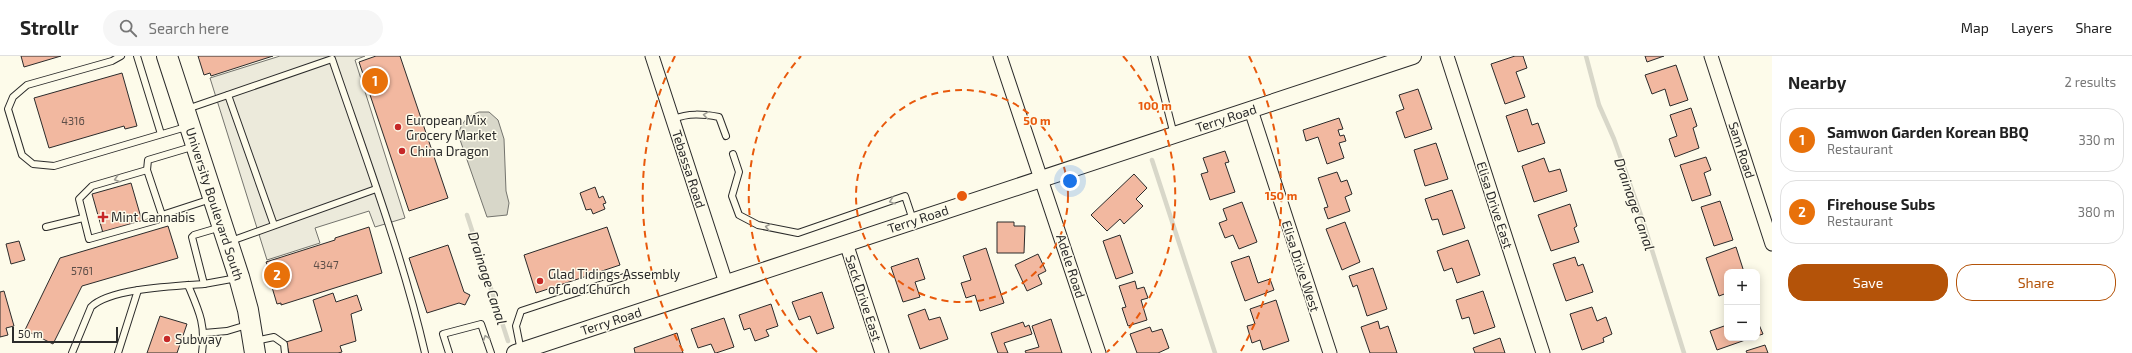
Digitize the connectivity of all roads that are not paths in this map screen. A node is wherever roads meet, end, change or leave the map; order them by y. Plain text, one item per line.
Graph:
1 (121, 56) edge
2 (137, 56) edge
3 (167, 56) edge
4 (652, 56) edge
5 (1000, 56) edge
6 (1154, 56) edge
7 (1413, 56) edge
8 (1447, 56) edge
9 (1711, 56) edge
10 (228, 96) junction
11 (1251, 110) junction
12 (187, 118) junction
13 (673, 119) junction
14 (161, 134) junction
15 (1174, 135) junction
16 (726, 136) dead end
17 (196, 145) junction
18 (733, 154) dead end
19 (148, 170) junction
20 (1042, 178) junction
21 (376, 189) junction
22 (213, 198) junction
23 (162, 215) junction
24 (83, 218) junction
25 (913, 220) junction
26 (274, 225) junction
27 (46, 227) dead end
28 (225, 234) junction
29 (846, 243) junction
30 (1772, 244) edge
31 (624, 277) dead end
32 (239, 278) junction
33 (726, 283) junction
34 (204, 284) junction
35 (188, 286) junction
36 (138, 290) junction
37 (204, 334) junction
38 (253, 339) edge
39 (518, 352) edge
40 (72, 353) edge
41 (118, 353) edge
42 (202, 353) edge
43 (285, 353) edge
44 (425, 353) edge
45 (449, 353) edge
46 (491, 353) edge
47 (882, 353) edge
48 (1099, 353) edge
49 (1330, 353) edge
50 (1543, 353) edge

1 - 14 lane
2 - 14 lane
3 - 12 main road, University Boulevard South
4 - 13 street, Tebassa Road
5 - 20 street, Adele Road
6 - 15 lane
7 - 11 street, Terry Road
8 - 50 street, Elisa Drive East
9 - 30 street, Sam Road
10 - 12 lane
10 - 21 lane
10 - 26 lane
11 - 15 street, Terry Road
11 - 49 street, Elisa Drive West
12 - 14 lane
12 - 17 main road, University Boulevard South
16 -> 13 lane
13 - 33 street, Tebassa Road
15 - 20 street, Terry Road
17 - 19 lane
17 - 22 main road, University Boulevard South
25 -> 18 lane
19 - 23 lane
19 -> 24 lane
20 - 25 street, Terry Road
20 - 48 street, Adele Road
21 - 26 lane
21 - 44 lane
22 - 23 lane
22 - 28 main road, University Boulevard South
23 - 24 lane
24 - 27 lane
25 - 29 street, Terry Road
26 - 28 lane
28 - 32 main road, University Boulevard South
28 - 34 lane
29 - 33 street, Terry Road
29 - 47 street, Sack Drive East
31 - 39 lane
32 - 34 lane
32 - 38 main road, University Boulevard South
33 - 39 street, Terry Road
34 - 35 lane
35 - 36 lane
35 - 37 lane
36 - 40 lane
36 - 41 lane
37 - 38 lane
37 - 42 lane
38 - 43 lane
46 -> 45 lane

